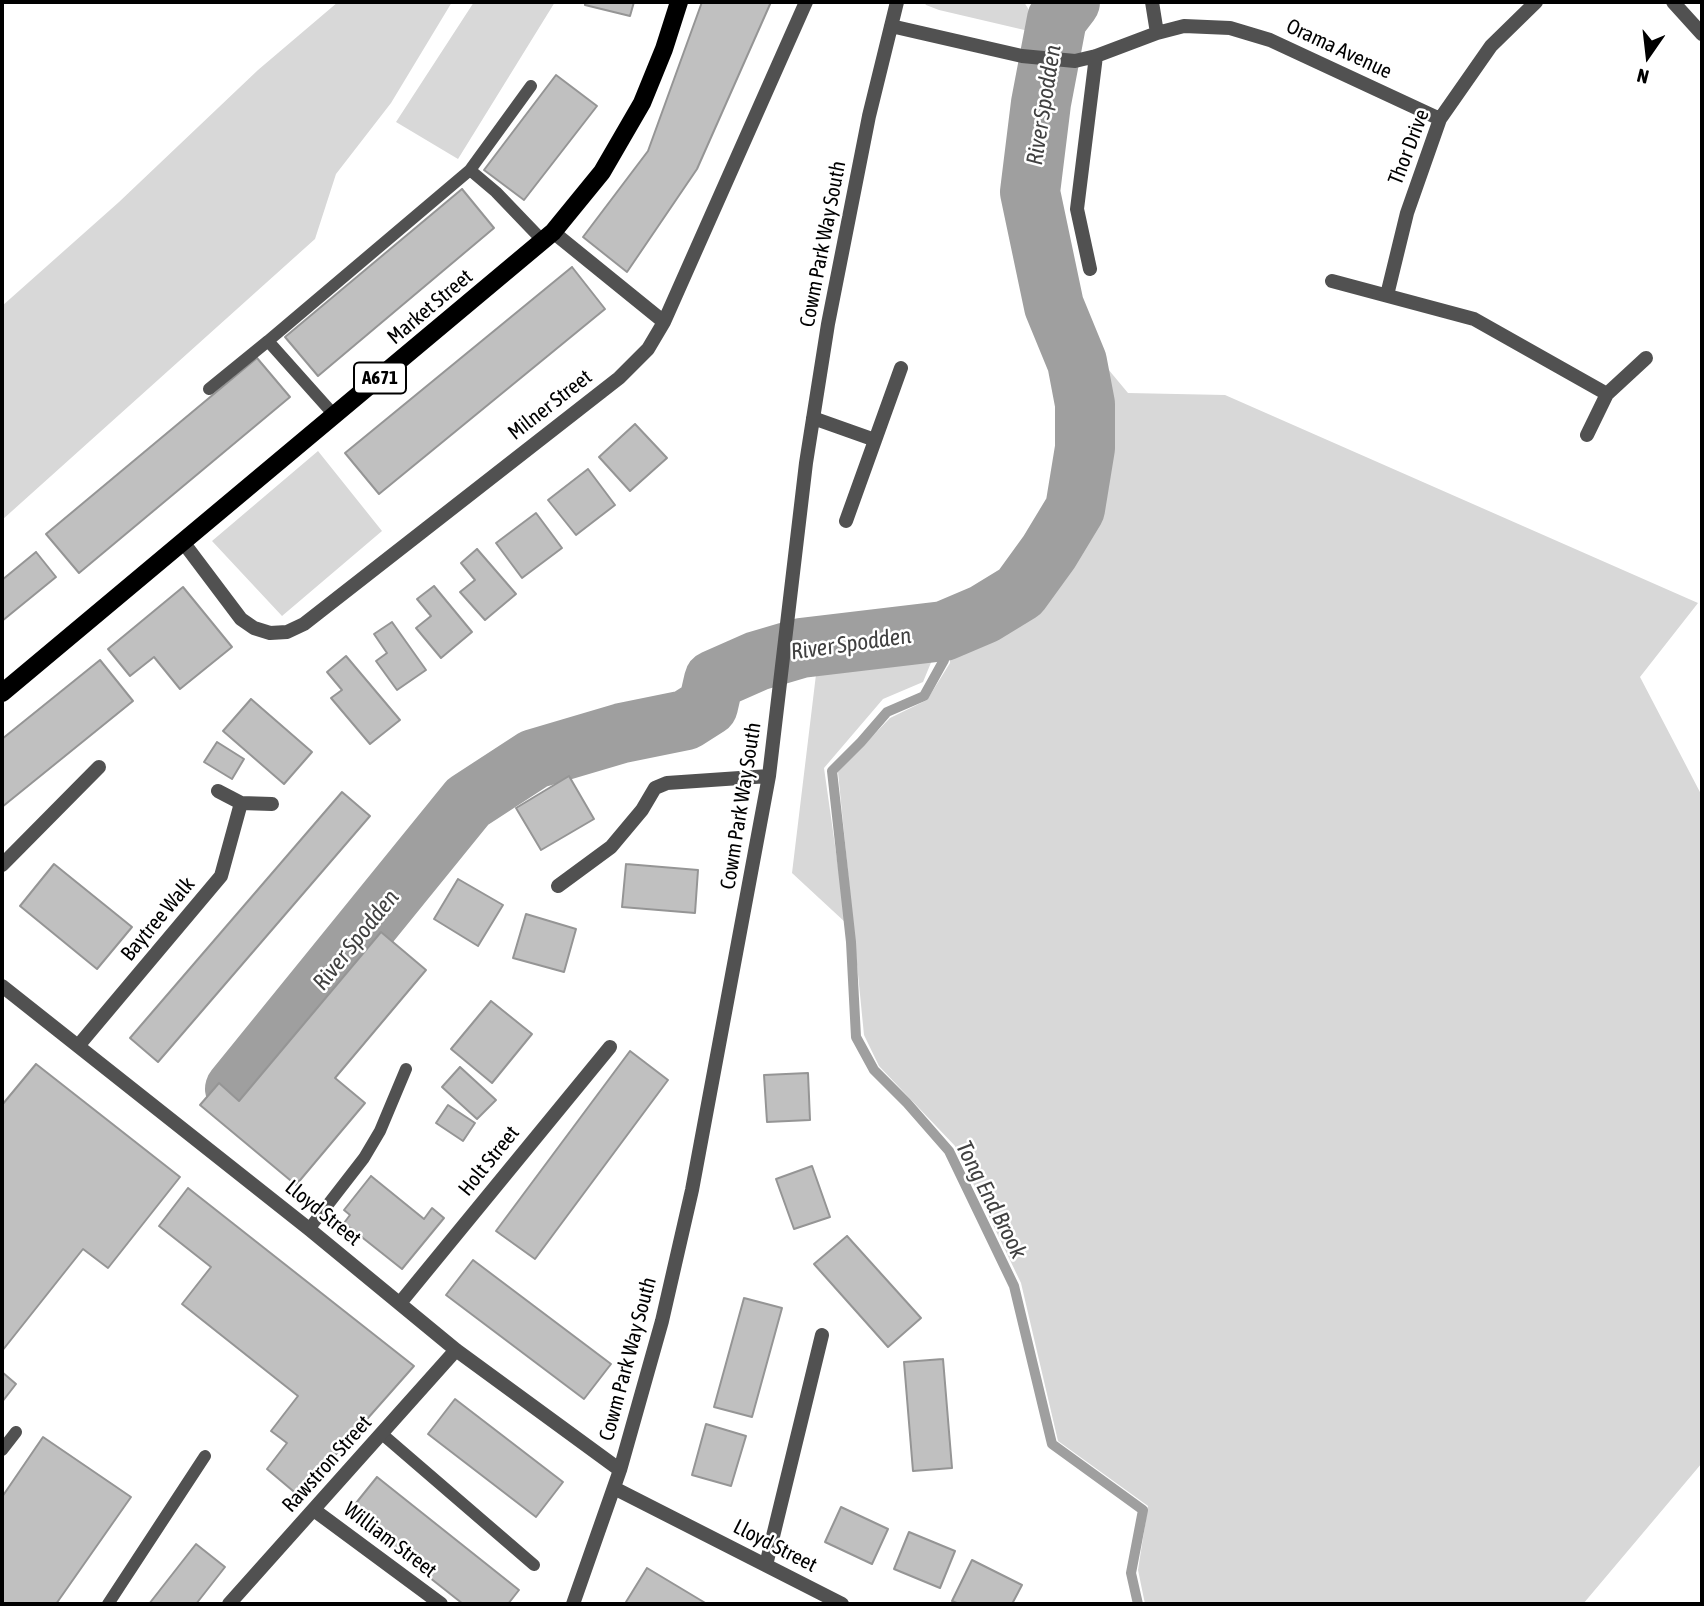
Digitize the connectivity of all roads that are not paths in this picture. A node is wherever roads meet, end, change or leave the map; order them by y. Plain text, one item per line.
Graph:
1 (679, 2) edge
2 (806, 2) edge
3 (897, 2) edge
4 (1152, 2) edge
5 (1536, 2) edge
6 (1673, 2) edge
7 (891, 26) junction
8 (1157, 33) junction
9 (1702, 34) edge
10 (1096, 56) junction
11 (531, 86) dead end
12 (1440, 118) junction
13 (470, 170) junction
14 (548, 237) junction
15 (1090, 270) dead end
16 (1332, 281) dead end
17 (1387, 295) junction
18 (664, 322) junction
19 (268, 341) junction
20 (1646, 359) dead end
21 (901, 368) dead end
22 (209, 388) dead end
23 (1607, 394) junction
24 (335, 416) junction
25 (813, 418) junction
26 (1587, 435) dead end
27 (875, 440) junction
28 (846, 521) dead end
29 (183, 542) junction
30 (2, 694) edge
31 (99, 767) dead end
32 (769, 776) junction
33 (218, 791) dead end
34 (241, 803) junction
35 (272, 804) dead end
36 (2, 865) edge
37 (558, 886) dead end
38 (2, 986) edge
39 (78, 1046) junction
40 (610, 1046) dead end
41 (406, 1069) dead end
42 (309, 1229) junction
43 (400, 1303) junction
44 (822, 1335) dead end
45 (456, 1350) junction
46 (16, 1432) dead end
47 (382, 1434) junction
48 (2, 1450) edge
49 (205, 1456) dead end
50 (620, 1470) junction
51 (614, 1488) junction
52 (314, 1510) junction
53 (534, 1564) dead end
54 (766, 1565) junction
55 (108, 1604) edge
56 (229, 1604) edge
57 (440, 1604) edge
58 (573, 1604) edge
59 (842, 1604) edge

1 - 14 main road, Market Street / A671
2 - 18 street, Milner Street
3 - 7 street, Cowm Park Way South
4 - 8 street
5 - 12 street, Thor Drive
6 - 9 street
7 - 10 street, Orama Avenue
7 - 25 street, Cowm Park Way South
8 - 10 street, Orama Avenue
8 - 12 street, Orama Avenue
10 - 15 street
11 - 13 lane
12 - 17 street, Thor Drive
13 - 14 lane
13 - 19 lane
14 - 18 street
14 - 24 main road, Market Street / A671
16 - 17 street
17 - 23 street
18 - 29 street, Milner Street
19 - 22 lane
19 - 24 lane
20 - 23 street
21 - 27 street
23 - 26 street
24 - 29 main road, Market Street / A671
25 - 27 street
25 - 32 street, Cowm Park Way South
27 - 28 street
29 - 30 main road, Market Street / A671
31 - 36 street
32 - 37 street
32 - 50 street, Cowm Park Way South
33 - 34 street
34 - 35 street
34 - 39 street, Baytree Walk
38 - 39 street, Lloyd Street
39 - 42 street, Lloyd Street
40 - 43 street, Holt Street
41 - 42 lane
42 - 43 street, Lloyd Street
43 - 45 street, Lloyd Street
44 - 54 street
45 - 47 street, Rawstron Street
45 - 50 street, Lloyd Street
46 - 48 lane
47 - 52 street, Rawstron Street
47 - 53 lane
49 - 55 lane
50 - 51 street, Cowm Park Way South
51 - 54 street, Lloyd Street
51 - 58 street, Cowm Park Way South
52 - 56 street, Rawstron Street
52 - 57 street, William Street
54 - 59 street, Lloyd Street

